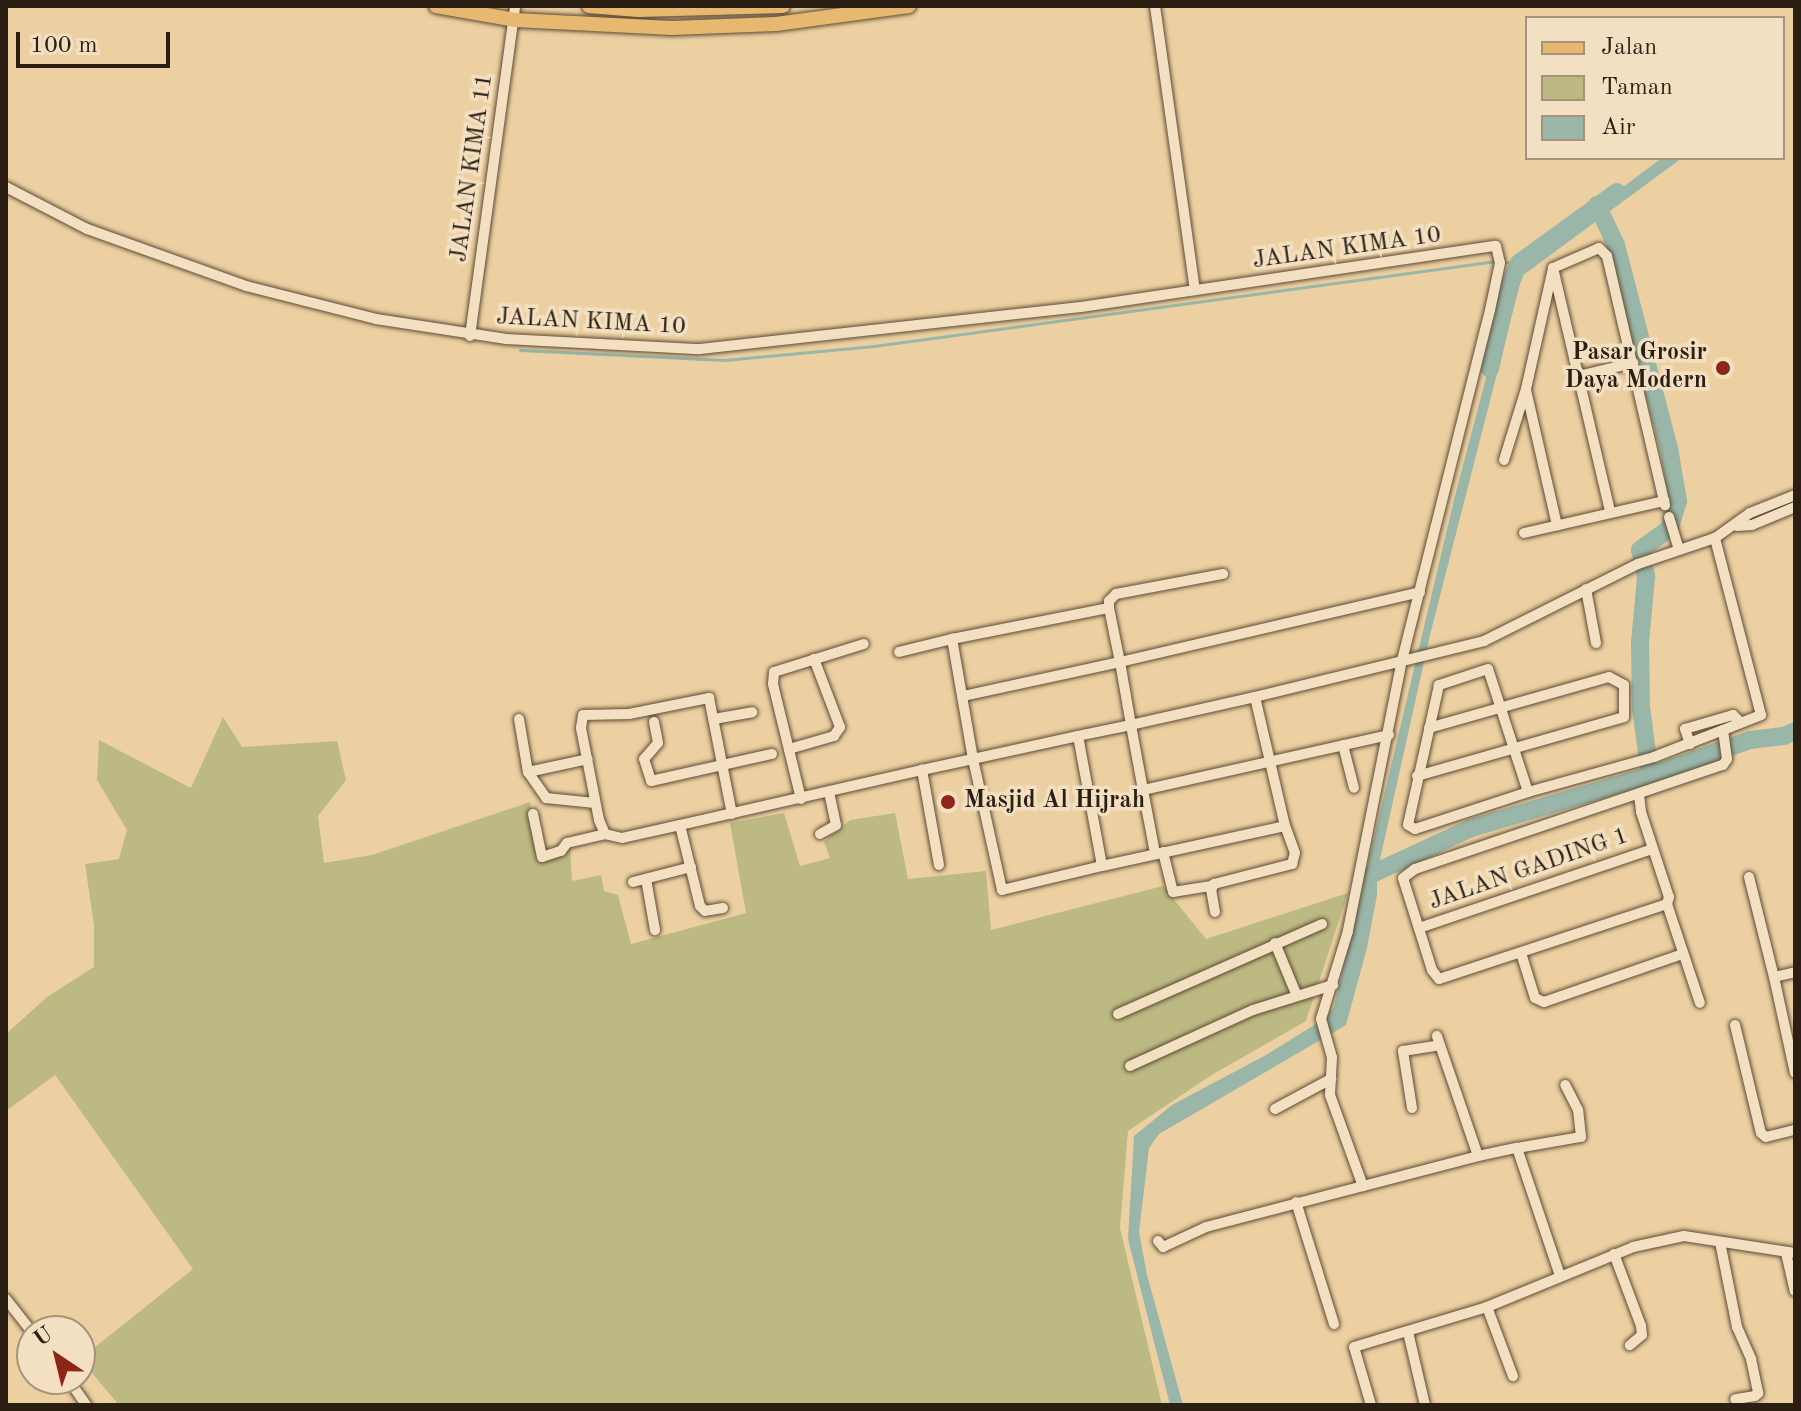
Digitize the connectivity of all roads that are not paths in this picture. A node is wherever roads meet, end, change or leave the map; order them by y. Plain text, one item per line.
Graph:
1 (436, 6) edge
2 (589, 6) edge
3 (783, 6) edge
4 (909, 6) edge
5 (1155, 6) edge
6 (515, 13) edge
7 (6, 187) edge
8 (1553, 268) junction
9 (1195, 290) junction
10 (470, 336) junction
11 (1633, 363) junction
12 (1578, 376) junction
13 (1526, 389) junction
14 (1504, 460) dead end
15 (1795, 495) edge
16 (1795, 507) edge
17 (1610, 511) junction
18 (1669, 517) dead end
19 (1557, 525) junction
20 (1737, 526) junction
21 (1524, 533) dead end
22 (1715, 538) junction
23 (1679, 549) junction
24 (1223, 574) dead end
25 (1586, 589) junction
26 (1420, 592) junction
27 (1109, 608) junction
28 (952, 639) junction
29 (1596, 643) dead end
30 (864, 644) dead end
31 (899, 652) dead end
32 (814, 659) junction
33 (1408, 659) junction
34 (1120, 662) junction
35 (963, 696) junction
36 (1255, 697) junction
37 (1501, 707) junction
38 (752, 712) dead end
39 (519, 719) dead end
40 (714, 719) junction
41 (1739, 721) junction
42 (654, 722) dead end
43 (1131, 725) junction
44 (1429, 728) junction
45 (1724, 734) junction
46 (1389, 735) junction
47 (1078, 736) junction
48 (1690, 744) junction
49 (1343, 745) junction
50 (1514, 746) junction
51 (789, 749) junction
52 (772, 754) dead end
53 (588, 759) junction
54 (973, 759) junction
55 (1268, 763) junction
56 (722, 764) junction
57 (922, 770) junction
58 (528, 772) junction
59 (1417, 776) junction
60 (1354, 788) dead end
61 (1143, 790) junction
62 (829, 792) junction
63 (1528, 792) junction
64 (1639, 795) junction
65 (801, 799) junction
66 (595, 803) junction
67 (533, 814) dead end
68 (732, 814) junction
69 (680, 825) junction
70 (1285, 826) junction
71 (605, 834) junction
72 (820, 834) dead end
73 (1652, 849) junction
74 (1159, 852) junction
75 (939, 865) dead end
76 (1102, 866) junction
77 (691, 867) junction
78 (1749, 877) dead end
79 (646, 879) junction
80 (633, 882) dead end
81 (1212, 886) junction
82 (1667, 904) junction
83 (723, 908) dead end
84 (1215, 912) dead end
85 (1322, 924) dead end
86 (1419, 928) junction
87 (655, 930) dead end
88 (1275, 943) junction
89 (1521, 953) junction
90 (1683, 954) junction
91 (1795, 972) edge
92 (1774, 977) junction
93 (1333, 985) junction
94 (1297, 996) junction
95 (1700, 1003) dead end
96 (1118, 1014) dead end
97 (1735, 1025) dead end
98 (1130, 1066) dead end
99 (1795, 1073) edge
100 (1331, 1079) junction
101 (1565, 1085) dead end
102 (1412, 1108) dead end
103 (1275, 1109) dead end
104 (1795, 1130) edge
105 (1517, 1148) junction
106 (1478, 1156) junction
107 (1363, 1186) junction
108 (1296, 1202) junction
109 (1158, 1241) dead end
110 (1720, 1242) junction
111 (1790, 1253) edge
112 (1614, 1254) junction
113 (1560, 1276) junction
114 (1795, 1291) edge
115 (6, 1299) edge
116 (1487, 1307) junction
117 (19, 1315) edge
118 (1334, 1324) dead end
119 (1408, 1332) junction
120 (1630, 1345) dead end
121 (1513, 1376) dead end
122 (1735, 1399) dead end
123 (1371, 1405) edge
124 (1425, 1405) edge

1 - 6 main road
2 - 3 main road
4 - 6 main road
5 - 9 street
6 - 10 street, JALAN KIMA 11
7 - 10 street, JALAN KIMA 10
8 - 11 street
8 - 12 street
8 - 13 street
9 - 10 street, JALAN KIMA 10
9 - 26 street, JALAN KIMA 10
11 - 12 street
11 - 17 street
12 - 17 street
13 - 14 street
13 - 19 street
15 - 20 street
16 - 20 street
17 - 19 street
18 - 23 street
19 - 21 street
20 - 22 street
22 - 23 street
22 - 41 street
23 - 25 street
24 - 27 street
25 - 29 street
25 - 33 street
26 - 33 street
26 - 34 street
27 - 28 street
27 - 34 street
28 - 31 street
28 - 35 street
30 - 32 street
32 - 51 street
32 - 51 street
33 - 36 street
33 - 46 street
34 - 35 street
34 - 43 street
35 - 54 street
36 - 43 street
36 - 55 street
37 - 44 street
37 - 44 street
37 - 50 street
37 - 50 street
38 - 40 street
39 - 58 street
40 - 53 street
40 - 56 street
41 - 45 street
41 - 48 street
42 - 56 street
43 - 47 street
43 - 61 street
44 - 59 street
45 - 48 street
45 - 64 street
46 - 49 street
46 - 93 street
47 - 54 street
47 - 76 street
48 - 63 street
49 - 55 street
49 - 60 street
50 - 59 street
50 - 63 street
51 - 65 street
52 - 56 street
53 - 58 street
53 - 66 street
54 - 57 street
54 - 76 street
55 - 61 street
55 - 70 street
56 - 68 street
57 - 62 street
57 - 75 street
58 - 66 street
59 - 63 street
61 - 74 street
62 - 65 street
62 - 72 street
64 - 73 street
64 - 86 street
65 - 68 street
66 - 71 street
67 - 71 street
68 - 69 street
69 - 71 street
69 - 77 street
70 - 74 street
70 - 81 street
73 - 82 street
73 - 86 street, JALAN GADING 1
74 - 76 street
74 - 81 street
77 - 79 street
77 - 83 street
78 - 92 street
79 - 80 street
79 - 87 street
81 - 84 street
82 - 89 street
82 - 90 street
85 - 88 street
86 - 89 street
88 - 94 street
88 - 96 street
89 - 90 street
90 - 95 street
91 - 92 street
92 - 99 street
93 - 94 street
93 - 100 street
94 - 98 street
97 - 104 street
100 - 103 street
100 - 107 street
101 - 105 street
102 - 106 street
105 - 106 street
105 - 113 street
106 - 107 street
107 - 108 street
108 - 109 street
108 - 118 street
110 - 111 street
110 - 112 street
110 - 122 street
111 - 114 street
112 - 113 street
112 - 120 street
113 - 116 street
115 - 117 street
116 - 119 street
116 - 121 street
119 - 123 street
119 - 124 street

